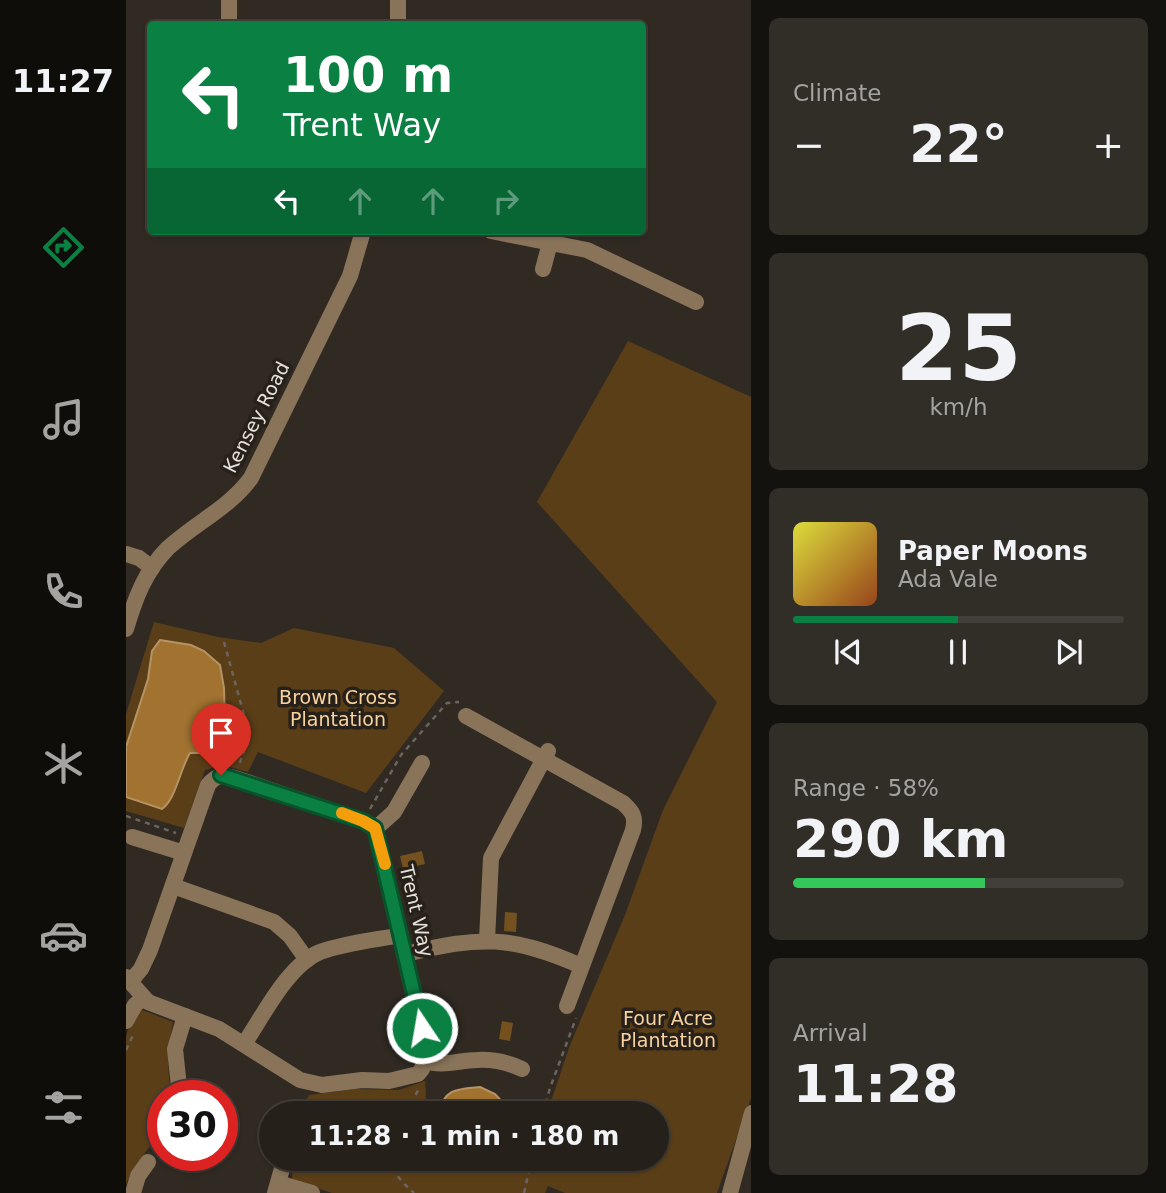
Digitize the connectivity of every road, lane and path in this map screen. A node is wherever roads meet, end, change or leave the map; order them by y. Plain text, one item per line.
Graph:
1 (229, 0) edge
2 (398, 0) edge
3 (229, 21) edge
4 (398, 21) edge
5 (362, 235) edge
6 (511, 235) edge
7 (550, 243) junction
8 (543, 269) dead end
9 (696, 302) dead end
10 (126, 554) edge
11 (152, 568) junction
12 (126, 629) edge
13 (224, 642) dead end
14 (467, 712) joint
15 (546, 755) junction
16 (422, 763) dead end
17 (235, 778) junction
18 (126, 816) edge
19 (369, 825) junction
20 (132, 837) dead end
21 (187, 845) junction
22 (173, 886) junction
23 (401, 935) junction
24 (487, 940) junction
25 (405, 954) junction
26 (307, 960) junction
27 (581, 966) junction
28 (128, 979) edge
29 (143, 998) junction
30 (573, 1008) joint
31 (185, 1016) junction
32 (126, 1021) edge
33 (244, 1044) junction
34 (422, 1067) junction
35 (522, 1069) dead end
36 (178, 1080) edge
37 (413, 1101) edge
38 (546, 1101) edge
39 (751, 1113) edge
40 (147, 1163) edge
41 (281, 1171) edge
42 (394, 1171) edge
43 (529, 1171) edge
44 (276, 1188) edge
45 (133, 1193) edge
46 (312, 1193) edge
47 (414, 1193) edge
48 (524, 1193) edge
49 (730, 1193) edge

1 - 3 street
2 - 4 street
5 - 11 street, Kensey Road
6 - 7 street
7 - 8 street
7 - 9 street
10 - 11 street
11 - 12 street, Kensey Road
13 - 17 path
14 - 15 street
14 - 19 path
15 - 24 street
15 - 27 street
16 - 19 street
17 - 19 street
17 - 21 street
18 - 21 path
19 - 23 street, Trent Way
20 - 21 street
21 - 22 street
22 - 26 street
22 - 28 street
23 - 25 street, Trent Way
23 - 26 street
24 - 25 street
24 - 27 street
25 - 34 street, Trent Way
26 - 33 street
27 - 30 street
28 - 29 street
29 - 31 street
29 - 32 street
30 - 38 path
31 - 33 street
31 - 36 street
33 - 34 street
34 - 35 street
34 - 37 path
39 - 49 street
40 - 45 street
41 - 44 street
42 - 47 path
43 - 48 path
44 - 46 street

